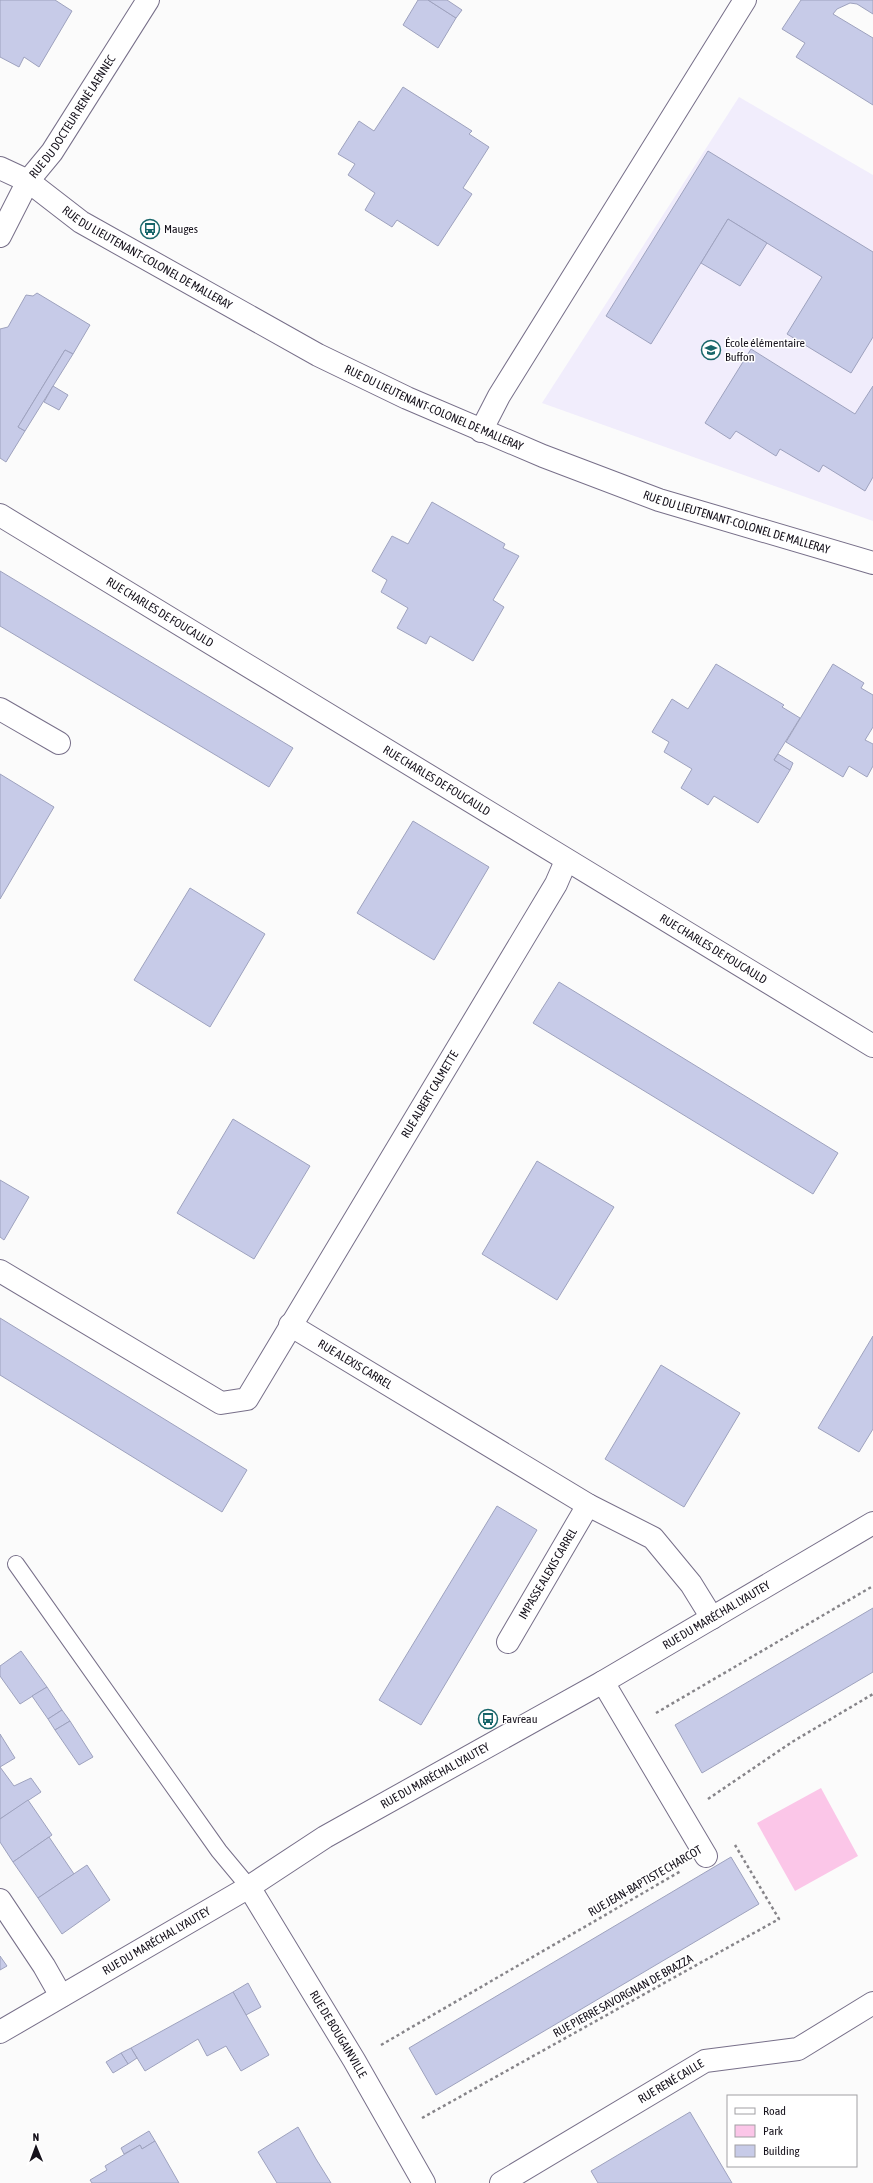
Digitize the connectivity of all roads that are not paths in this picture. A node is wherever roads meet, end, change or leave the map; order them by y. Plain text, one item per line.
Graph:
1 (148, 0) edge
2 (745, 0) edge
3 (0, 168) edge
4 (28, 181) junction
5 (0, 236) edge
6 (481, 430) junction
7 (0, 515) edge
8 (873, 563) edge
9 (0, 709) edge
10 (59, 743) dead end
11 (566, 861) junction
12 (873, 1046) edge
13 (0, 1270) edge
14 (290, 1325) junction
15 (588, 1506) junction
16 (873, 1523) edge
17 (16, 1564) dead end
18 (712, 1618) junction
19 (508, 1642) dead end
20 (603, 1682) junction
21 (706, 1856) road end
22 (249, 1887) junction
23 (0, 1900) edge
24 (61, 1996) junction
25 (873, 2003) edge
26 (0, 2032) edge
27 (424, 2183) edge
28 (501, 2183) edge

1 - 4 street, RUE DU DOCTEUR RENÉ LAENNEC
2 - 6 street
3 - 4 street, RUE DU LIEUTENANT-COLONEL DE MALLERAY
4 - 5 street, RUE DU DOCTEUR RENÉ LAENNEC
4 - 6 street, RUE DU LIEUTENANT-COLONEL DE MALLERAY
6 - 8 street, RUE DU LIEUTENANT-COLONEL DE MALLERAY
7 - 11 street, RUE CHARLES DE FOUCAULD
9 - 10 street
11 - 12 street, RUE CHARLES DE FOUCAULD
11 - 14 street, RUE ALBERT CALMETTE
13 - 14 street
14 - 15 street, RUE ALEXIS CARREL
15 - 18 street, RUE ALEXIS CARREL
15 - 19 street, IMPASSE ALEXIS CARREL
16 - 18 street, RUE DU MARÉCHAL LYAUTEY
17 - 22 lane
18 - 20 street, RUE DU MARÉCHAL LYAUTEY
20 - 21 street
20 - 22 street, RUE DU MARÉCHAL LYAUTEY
22 - 24 street, RUE DU MARÉCHAL LYAUTEY
22 - 27 street, RUE DE BOUGAINVILLE
23 - 24 street
24 - 26 street, RUE DU MARÉCHAL LYAUTEY
25 - 28 street, RUE RENÉ CAILLE

